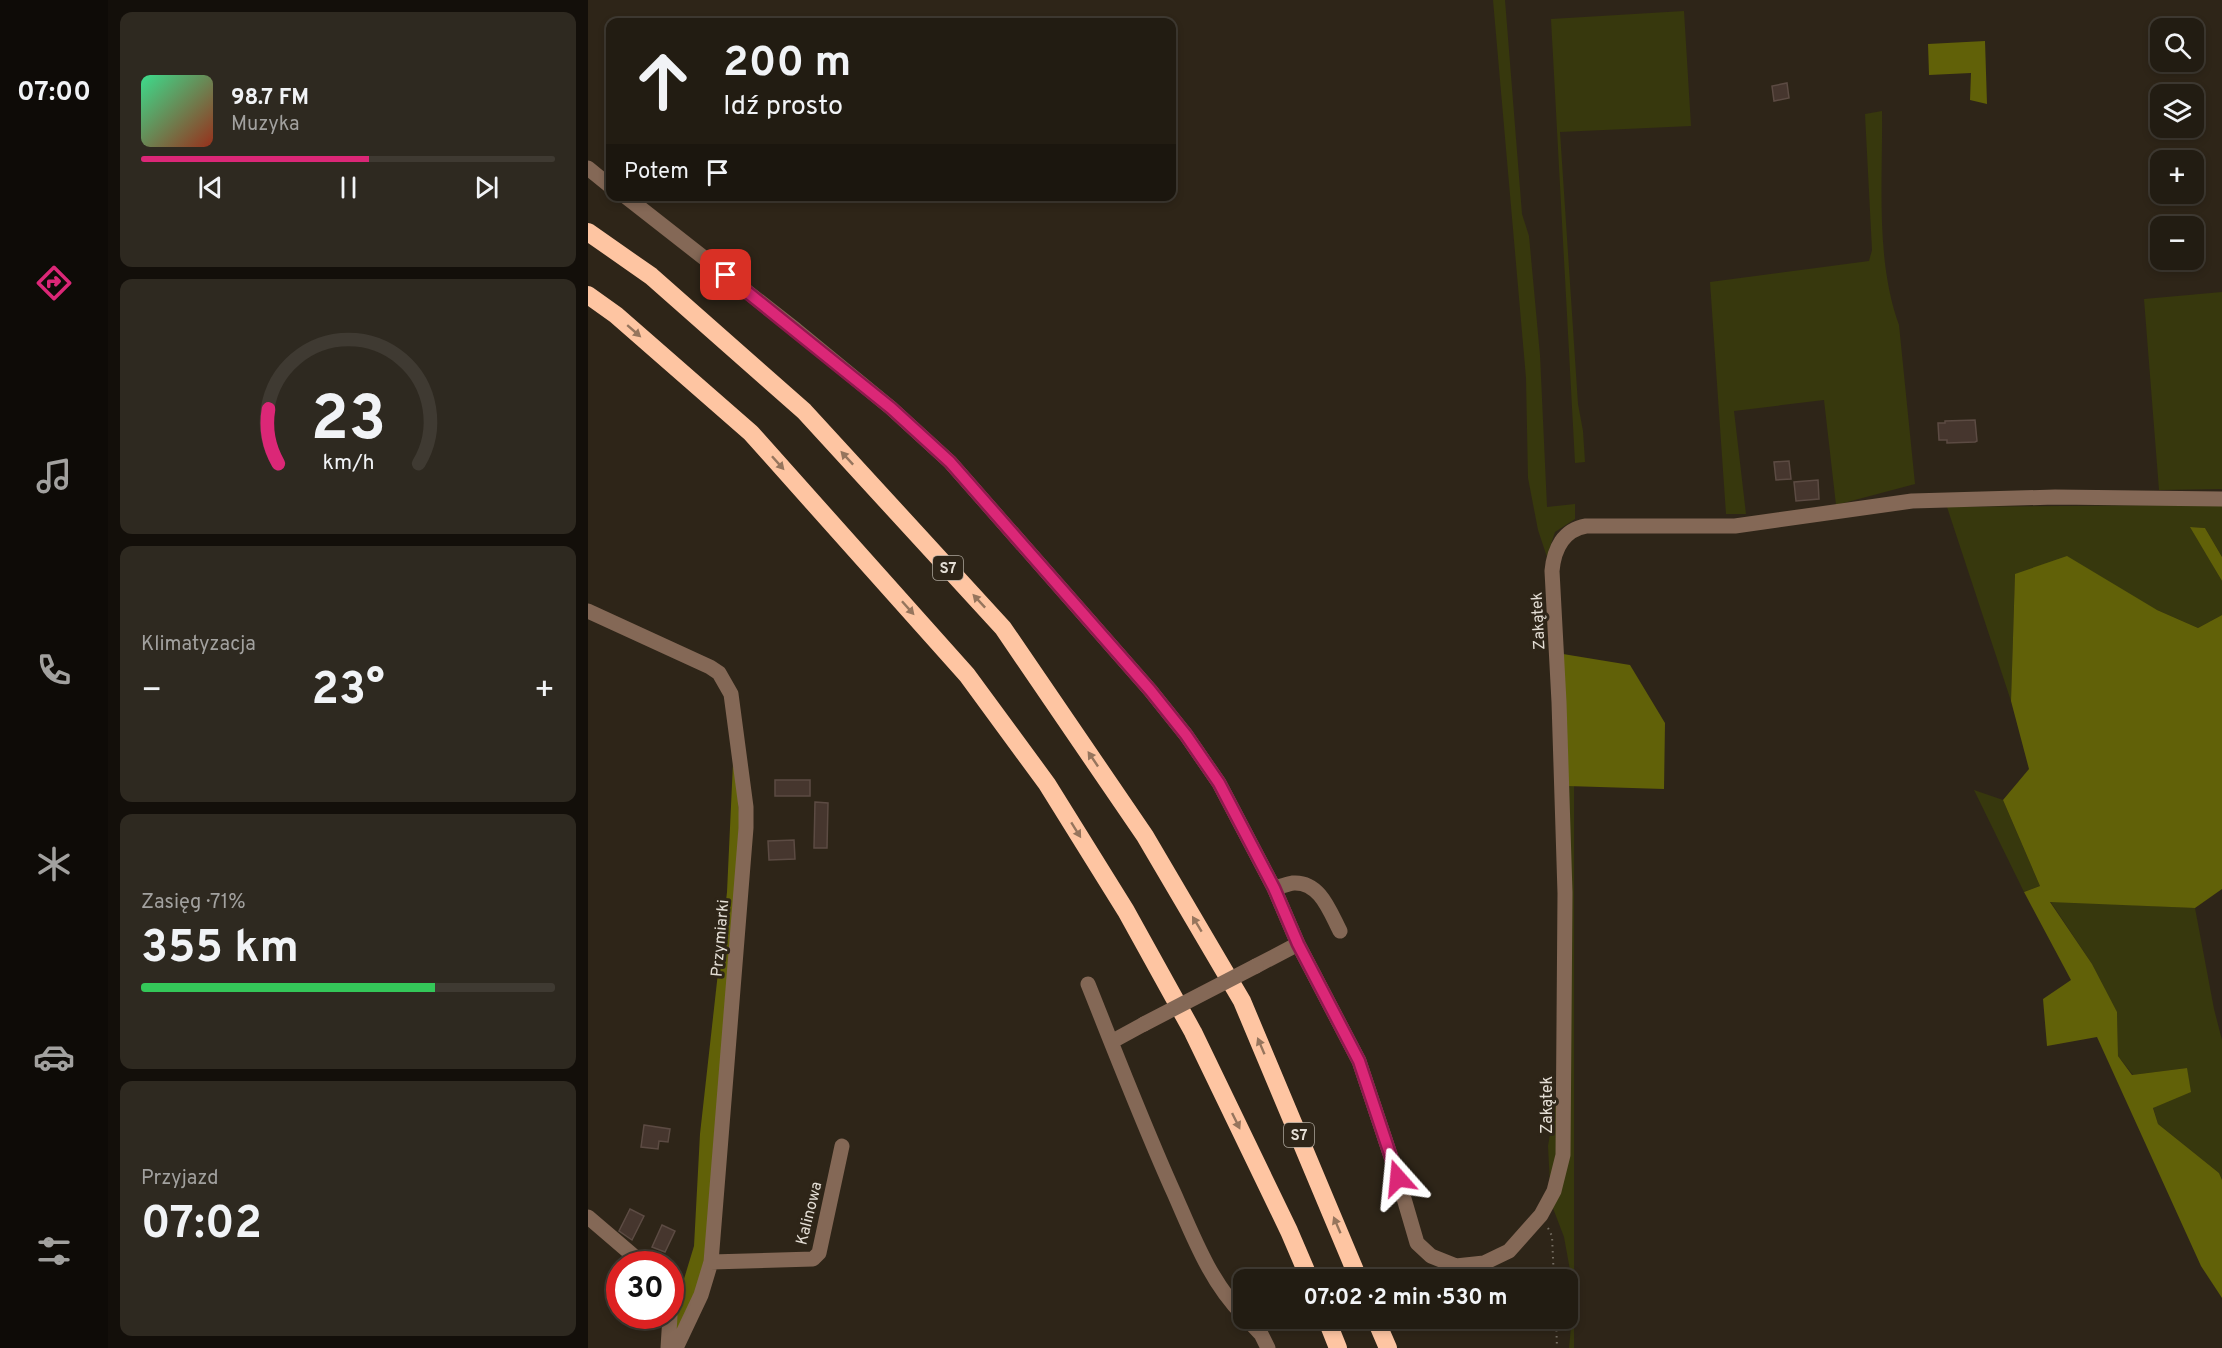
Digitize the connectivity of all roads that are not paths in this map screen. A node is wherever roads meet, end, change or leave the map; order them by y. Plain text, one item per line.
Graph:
1 (588, 168) edge
2 (606, 183) edge
3 (631, 201) edge
4 (588, 232) edge
5 (588, 296) edge
6 (2222, 499) edge
7 (588, 611) edge
8 (1274, 888) junction
9 (1340, 931) dead end
10 (1298, 944) junction
11 (1088, 984) dead end
12 (1111, 1042) junction
13 (842, 1146) dead end
14 (588, 1217) edge
15 (628, 1251) edge
16 (711, 1262) junction
17 (1305, 1269) edge
18 (1354, 1269) edge
19 (1233, 1303) edge
20 (669, 1329) edge
21 (1256, 1329) edge
22 (1330, 1329) edge
23 (1380, 1329) edge
24 (668, 1348) edge
25 (676, 1348) edge
26 (1268, 1348) edge
27 (1338, 1348) edge
28 (1388, 1348) edge

1 - 2 street
3 - 8 street, Zakątek
18 -> 4 highway, S7
5 -> 17 highway
6 - 10 street, Zakątek
7 - 16 street, Przymiarki
8 - 9 street
8 - 10 street, Zakątek
10 - 12 street, bridge
11 - 12 street
12 - 19 street
13 - 16 street, Kalinowa
14 - 15 street
16 - 25 street, Przymiarki
20 - 24 street
21 - 26 street
22 - 27 highway
23 - 28 highway

